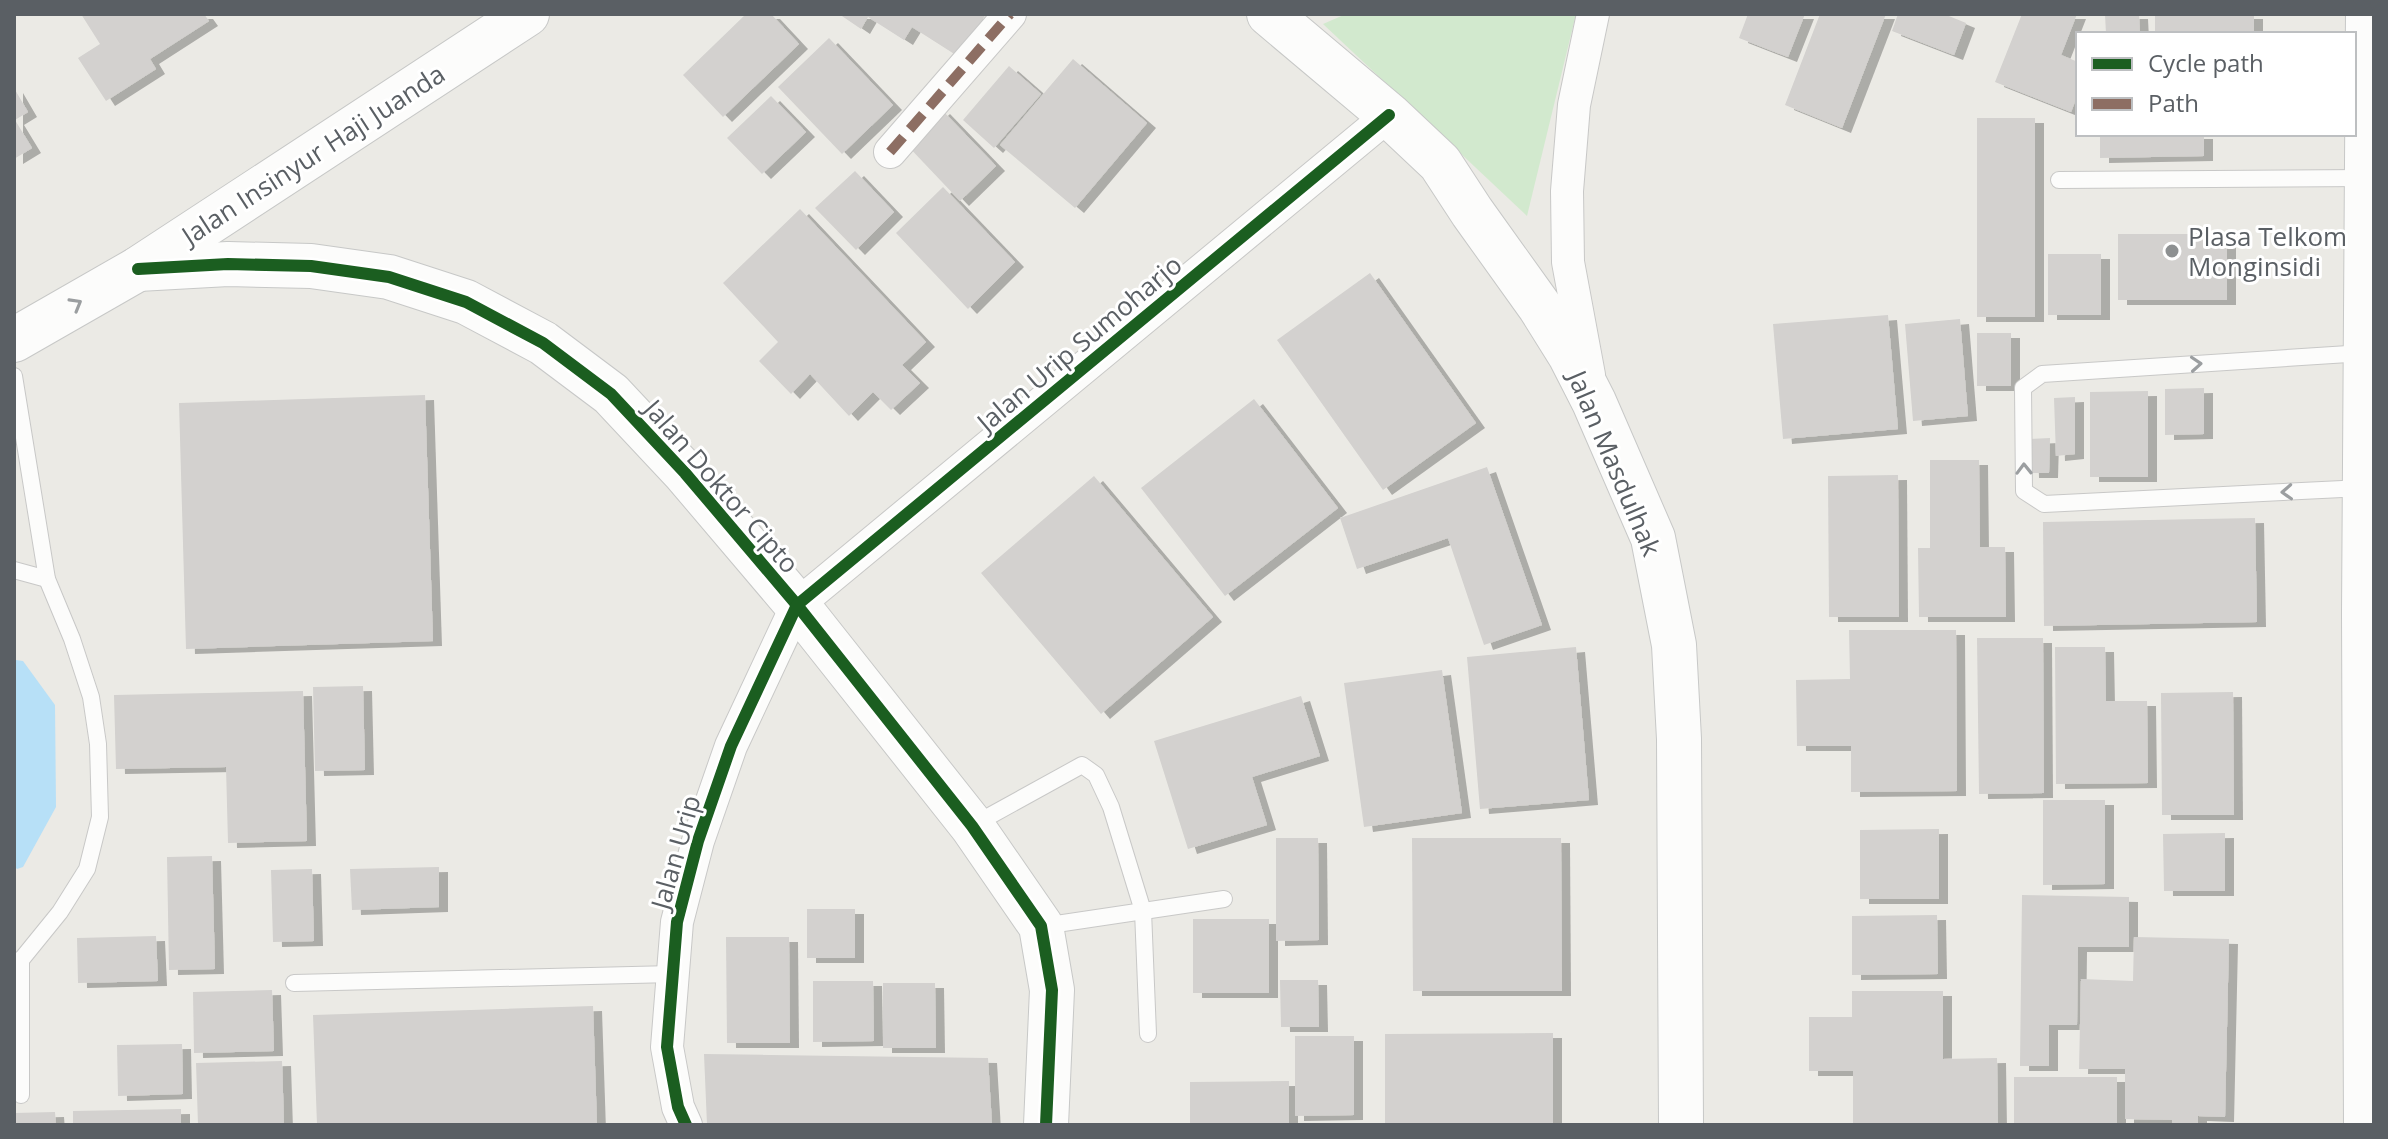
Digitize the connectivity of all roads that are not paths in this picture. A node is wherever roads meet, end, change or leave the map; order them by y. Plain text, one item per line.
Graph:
1 (527, 14) edge
2 (1010, 14) edge
3 (1269, 14) edge
4 (1593, 14) edge
5 (2368, 14) edge
6 (1389, 115) junction
7 (890, 152) dead end
8 (2059, 180) dead end
9 (2369, 187) edge
10 (138, 269) junction
11 (14, 340) edge
12 (2366, 353) junction
13 (14, 376) edge
14 (1594, 402) junction
15 (2364, 488) junction
16 (14, 570) edge
17 (47, 579) junction
18 (797, 605) junction
19 (2369, 614) edge
20 (972, 826) junction
21 (1224, 899) dead end
22 (1143, 911) junction
23 (1041, 926) junction
24 (18, 960) edge
25 (673, 974) junction
26 (294, 983) dead end
27 (1148, 1034) dead end
28 (21, 1095) dead end
29 (676, 1119) edge
30 (1046, 1125) edge
31 (1681, 1125) edge
32 (2366, 1125) edge

1 - 10 street, Jalan Insinyur Haji Juanda
2 - 7 street
3 - 6 street, Jalan Masdulhak
4 - 14 street
5 - 9 street
6 - 14 street, Jalan Masdulhak
6 - 18 street, Jalan Urip Sumoharjo
8 - 9 lane
9 - 12 street
11 -> 10 street, Jalan Insinyur Haji Juanda
10 - 18 street, Jalan Doktor Cipto
12 - 15 street
15 -> 12 lane
13 - 17 lane
14 - 31 street, Jalan Masdulhak
15 - 19 street
16 - 17 lane
17 - 24 lane
18 - 20 street, Jalan Doktor Cipto
18 - 25 street, Jalan Urip
19 - 32 street
20 - 22 lane
20 - 23 street, Jalan Doktor Cipto
21 - 22 lane
22 - 23 lane
22 - 27 lane
23 - 30 street, Jalan Doktor Cipto
24 - 28 lane
25 - 26 lane
25 - 29 street, Jalan Urip

